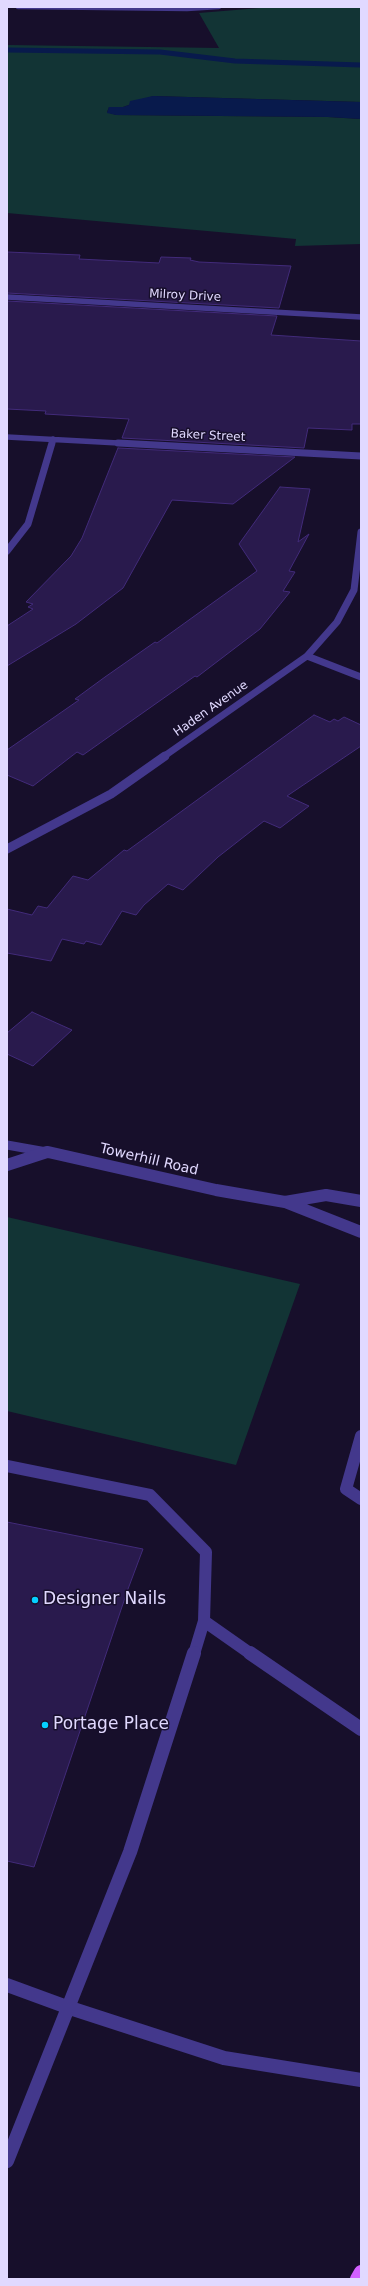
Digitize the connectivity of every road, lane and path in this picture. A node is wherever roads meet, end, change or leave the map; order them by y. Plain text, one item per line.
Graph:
1 (18, 7) edge
2 (219, 7) edge
3 (7, 297) edge
4 (361, 317) edge
5 (7, 437) edge
6 (53, 439) junction
7 (361, 456) edge
8 (361, 532) edge
9 (7, 551) edge
10 (307, 656) junction
11 (361, 677) edge
12 (7, 849) edge
13 (7, 1145) edge
14 (48, 1152) junction
15 (7, 1165) edge
16 (361, 1201) edge
17 (285, 1202) junction
18 (361, 1232) edge
19 (361, 1436) edge
20 (7, 1466) edge
21 (361, 1499) edge
22 (204, 1621) junction
23 (361, 1729) edge
24 (7, 1985) edge
25 (67, 2007) junction
26 (361, 2080) edge
27 (7, 2162) edge
28 (361, 2272) edge
29 (357, 2279) edge

1 - 2 street
3 - 4 street, Milroy Drive
5 - 6 street, Baker Street
6 - 7 street, Baker Street
6 - 9 street
8 - 10 street, Haden Avenue
10 - 11 street
10 - 12 street, Haden Avenue
13 - 14 street, Towerhill Road
14 - 15 street
14 - 17 street, Towerhill Road
16 - 17 street, Towerhill Road
17 - 18 street, Towerhill Road
19 - 21 street
20 - 22 street
22 - 23 street
22 - 25 street
24 - 25 street
25 - 26 street
25 - 27 street
28 - 29 main road

